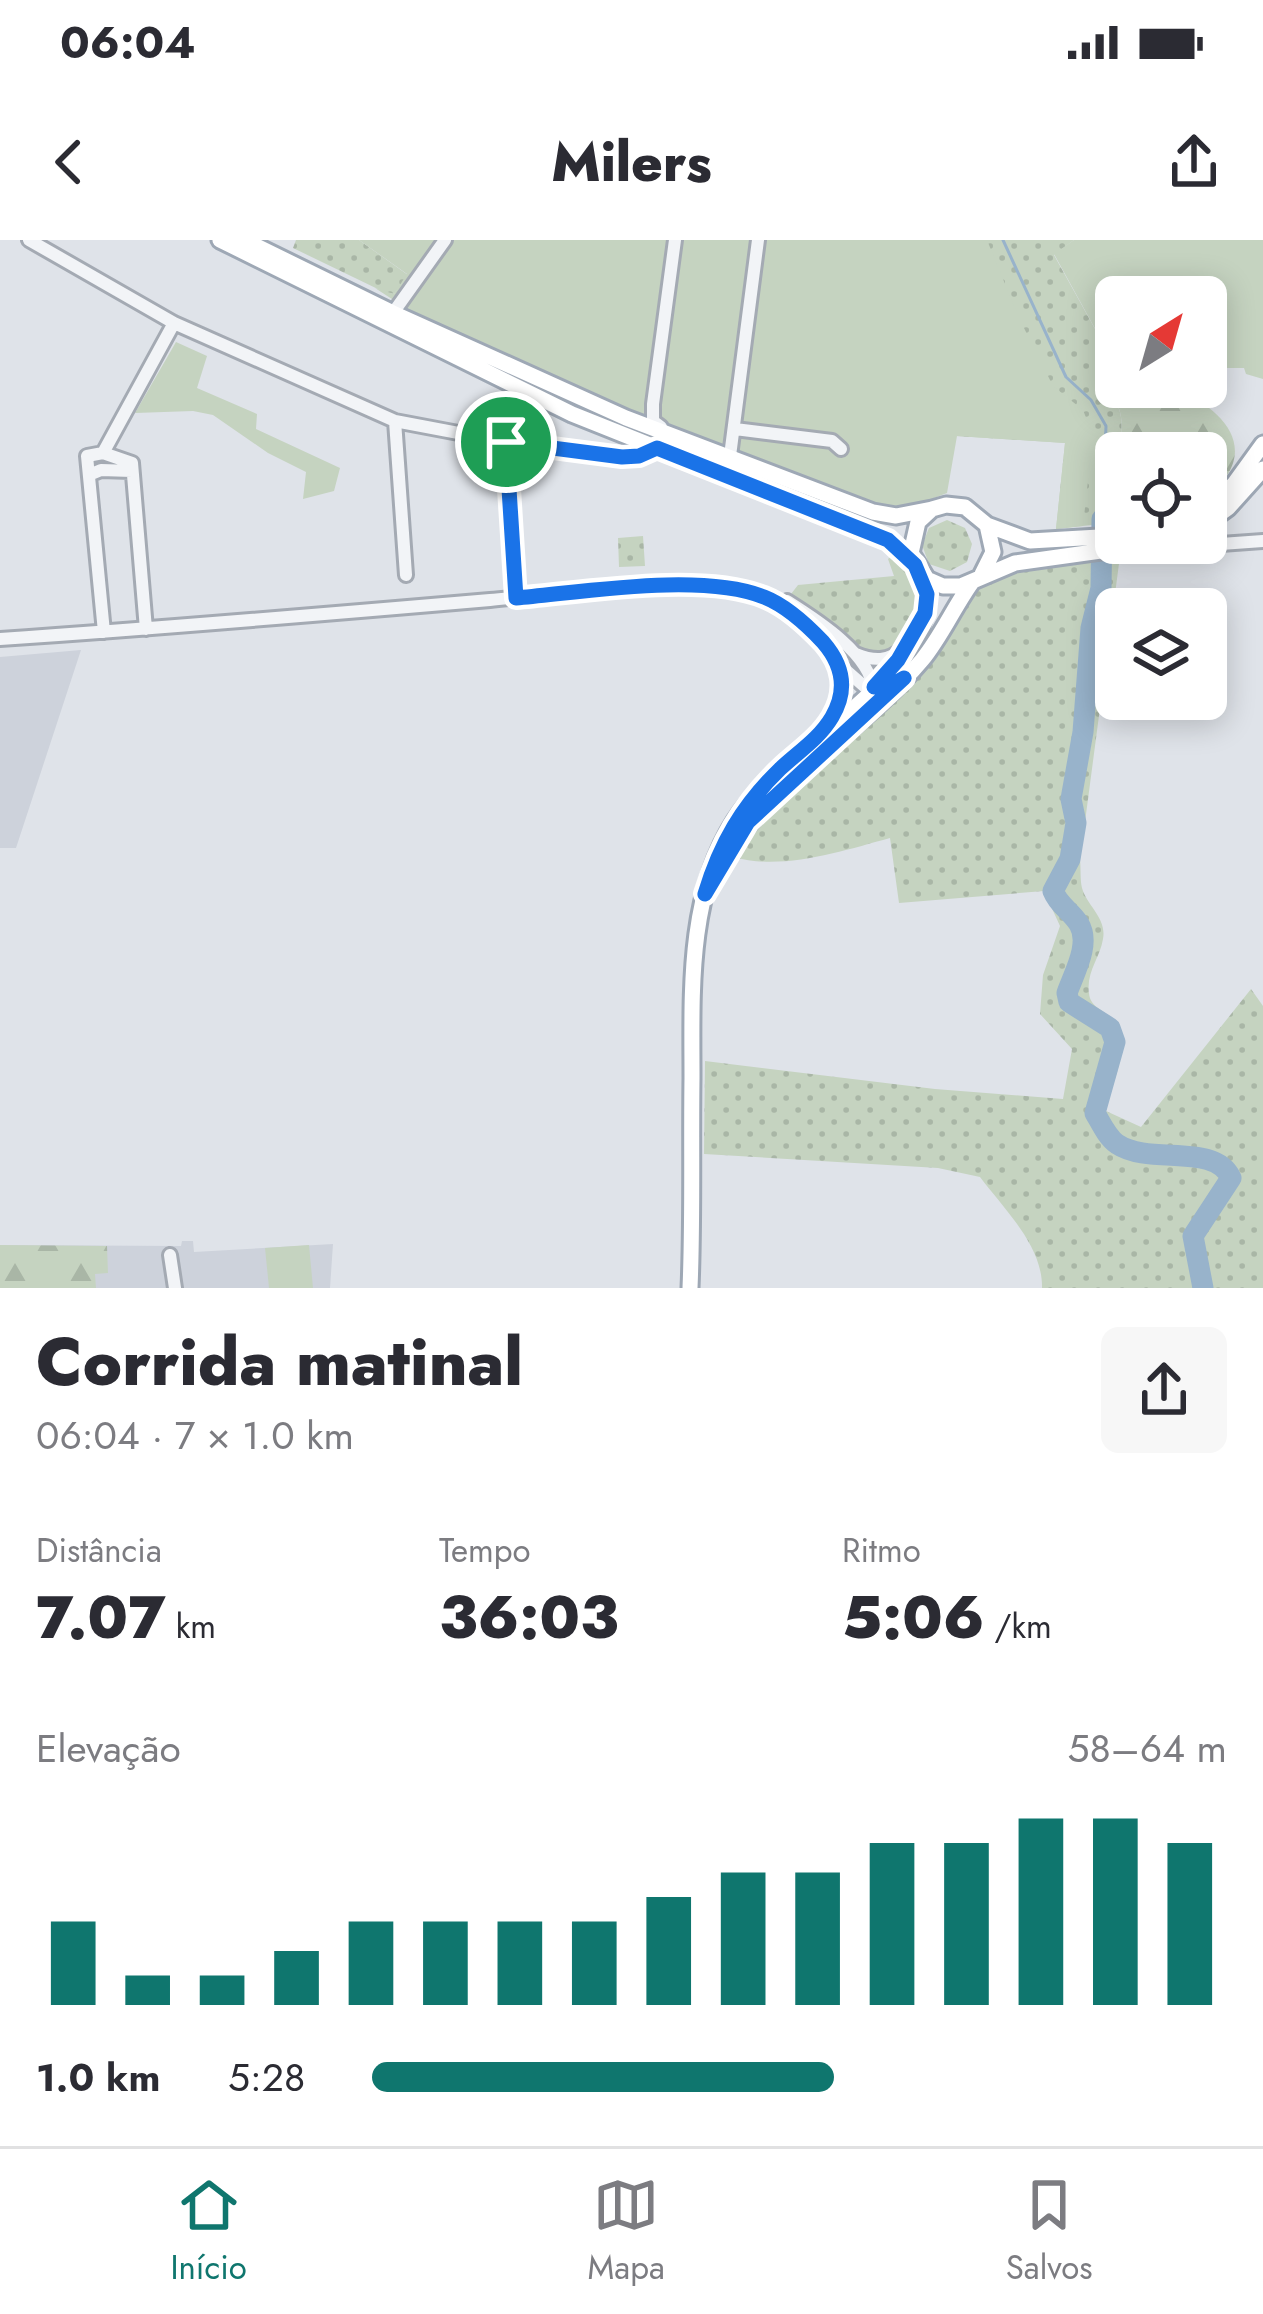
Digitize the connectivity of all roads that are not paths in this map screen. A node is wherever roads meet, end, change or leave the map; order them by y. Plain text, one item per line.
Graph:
1 (29, 240) edge
2 (220, 240) edge
3 (244, 240) edge
4 (445, 240) edge
5 (675, 240) edge
6 (758, 240) edge
7 (393, 313) junction
8 (174, 323) junction
9 (653, 404) junction
10 (631, 417) junction
11 (395, 421) junction
12 (735, 429) junction
13 (667, 432) junction
14 (506, 442) junction
15 (1263, 444) edge
16 (632, 448) junction
17 (841, 449) dead end
18 (103, 453) junction
19 (730, 456) junction
20 (132, 467) junction
21 (1263, 469) edge
22 (89, 475) junction
23 (1227, 491) edge
24 (932, 509) junction
25 (1227, 509) edge
26 (987, 525) junction
27 (1227, 541) edge
28 (1263, 541) edge
29 (1095, 546) edge
30 (1084, 547) junction
31 (917, 567) junction
32 (406, 575) dead end
33 (976, 579) junction
34 (676, 586) junction
35 (516, 598) junction
36 (146, 628) junction
37 (104, 632) junction
38 (0, 639) edge
39 (912, 639) junction
40 (851, 652) junction
41 (840, 664) junction
42 (904, 678) junction
43 (874, 687) junction
44 (869, 713) junction
45 (821, 734) junction
46 (705, 894) junction
47 (170, 1255) dead end
48 (175, 1288) edge
49 (690, 1288) edge

1 - 8 street
2 - 16 main road
3 - 7 main road
4 - 7 street
5 - 9 street
6 - 12 street
7 - 10 main road
8 - 11 street
8 - 18 street
9 - 10 street
9 - 13 street
10 - 13 main road
11 - 14 street
11 - 32 street
12 - 17 street
12 - 19 street
13 - 19 main road
14 - 16 street
14 - 35 street
15 - 23 main road
16 - 31 main road
18 - 20 street
18 - 22 street
19 - 24 main road
20 - 22 street
20 - 36 street
21 - 25 main road
22 - 37 street
24 - 26 main road
24 - 31 main road
26 - 30 main road
26 - 33 main road
27 - 28 street
29 - 30 main road
30 - 33 main road
31 - 33 main road
31 - 39 main road
33 - 42 main road
34 - 35 street
34 - 40 street
34 - 41 street
35 - 36 street
36 - 37 street
37 - 38 street
39 - 40 street
39 - 43 main road
40 - 43 street
41 - 43 street
41 - 45 street
42 - 43 street
42 - 44 main road
43 - 44 street
43 - 45 main road
44 - 46 main road
45 - 46 main road
46 - 49 main road
47 - 48 street

